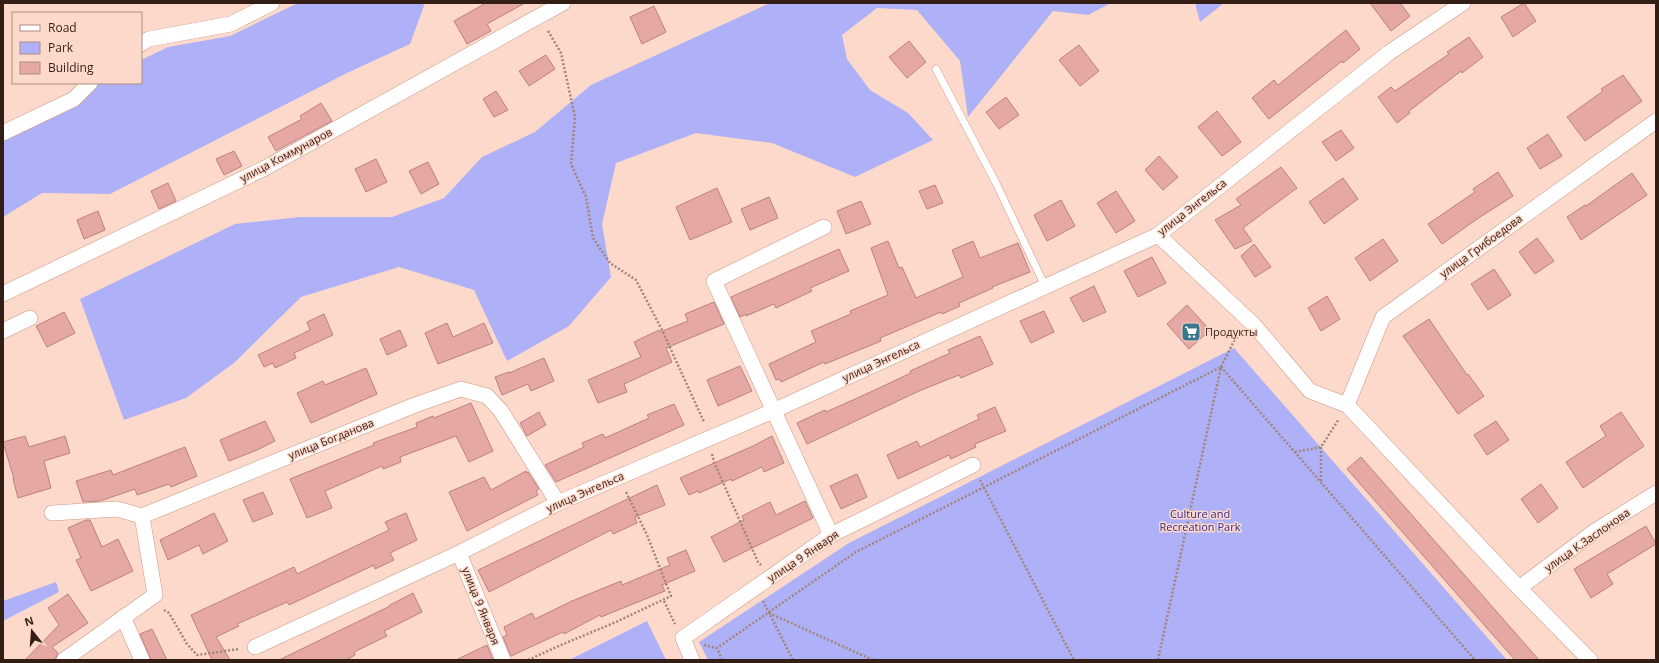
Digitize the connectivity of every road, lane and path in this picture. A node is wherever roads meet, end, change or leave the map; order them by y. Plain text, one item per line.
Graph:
1 (272, 3) edge
2 (563, 3) edge
3 (1463, 3) edge
4 (539, 16) junction
5 (142, 44) edge
6 (936, 69) dead end
7 (89, 84) edge
8 (1656, 121) edge
9 (3, 133) edge
10 (824, 227) dead end
11 (1158, 235) junction
12 (1045, 286) junction
13 (3, 294) edge
14 (30, 318) dead end
15 (1254, 325) junction
16 (3, 331) edge
17 (1222, 367) junction
18 (1348, 405) junction
19 (773, 411) junction
20 (709, 438) junction
21 (1321, 448) junction
22 (1295, 452) junction
23 (973, 465) dead end
24 (618, 477) junction
25 (1321, 481) junction
26 (984, 487) junction
27 (1656, 493) edge
28 (558, 503) junction
29 (52, 512) dead end
30 (142, 516) junction
31 (831, 535) junction
32 (459, 553) junction
33 (772, 576) junction
34 (757, 587) junction
35 (1519, 588) junction
36 (150, 598) junction
37 (664, 601) junction
38 (768, 613) junction
39 (123, 617) junction
40 (682, 638) junction
41 (255, 647) joint
42 (64, 660) edge
43 (142, 660) edge
44 (503, 660) edge
45 (528, 660) edge
46 (692, 660) edge
47 (722, 660) edge
48 (792, 660) edge
49 (873, 660) edge
50 (1074, 660) edge
51 (1158, 660) edge
52 (1475, 660) edge
53 (1590, 660) edge

1 - 5 street
2 - 4 street, улица Коммунаров
3 - 11 street, улица Энгельса
4 - 13 street, улица Коммунаров
4 - 20 path
6 - 12 lane
7 - 9 street
8 - 18 street, улица Грибоедова
10 - 19 street
11 - 12 street, улица Энгельса
11 - 15 street
12 - 19 street, улица Энгельса
14 - 16 street
15 - 17 path
15 - 18 street
17 - 22 path
17 - 26 path
17 - 51 path
18 - 21 path
18 - 35 street
19 - 20 street, улица Энгельса
19 - 31 street
20 - 24 street, улица Энгельса
20 - 33 path
21 - 22 path
21 - 25 path
22 - 25 path
23 - 31 street, улица 9 Января
24 - 28 street, улица Энгельса
24 - 37 path
25 - 52 path
26 - 38 path
26 - 50 path
27 - 35 street, улица К.Заслонова
28 - 30 street, улица Богданова
28 - 32 street, улица Энгельса
29 - 30 street
30 - 36 street
31 - 33 street, улица 9 Января
32 - 41 street, улица Энгельса
32 - 44 street, улица 9 Января
33 - 34 street, улица 9 Января
34 - 38 path
34 - 40 street, улица 9 Января
35 - 53 street
36 - 39 street
36 - 41 path
37 - 40 path
37 - 45 path
38 - 47 path
38 - 48 path
38 - 49 path
39 - 42 street
39 - 43 street
40 - 46 street

